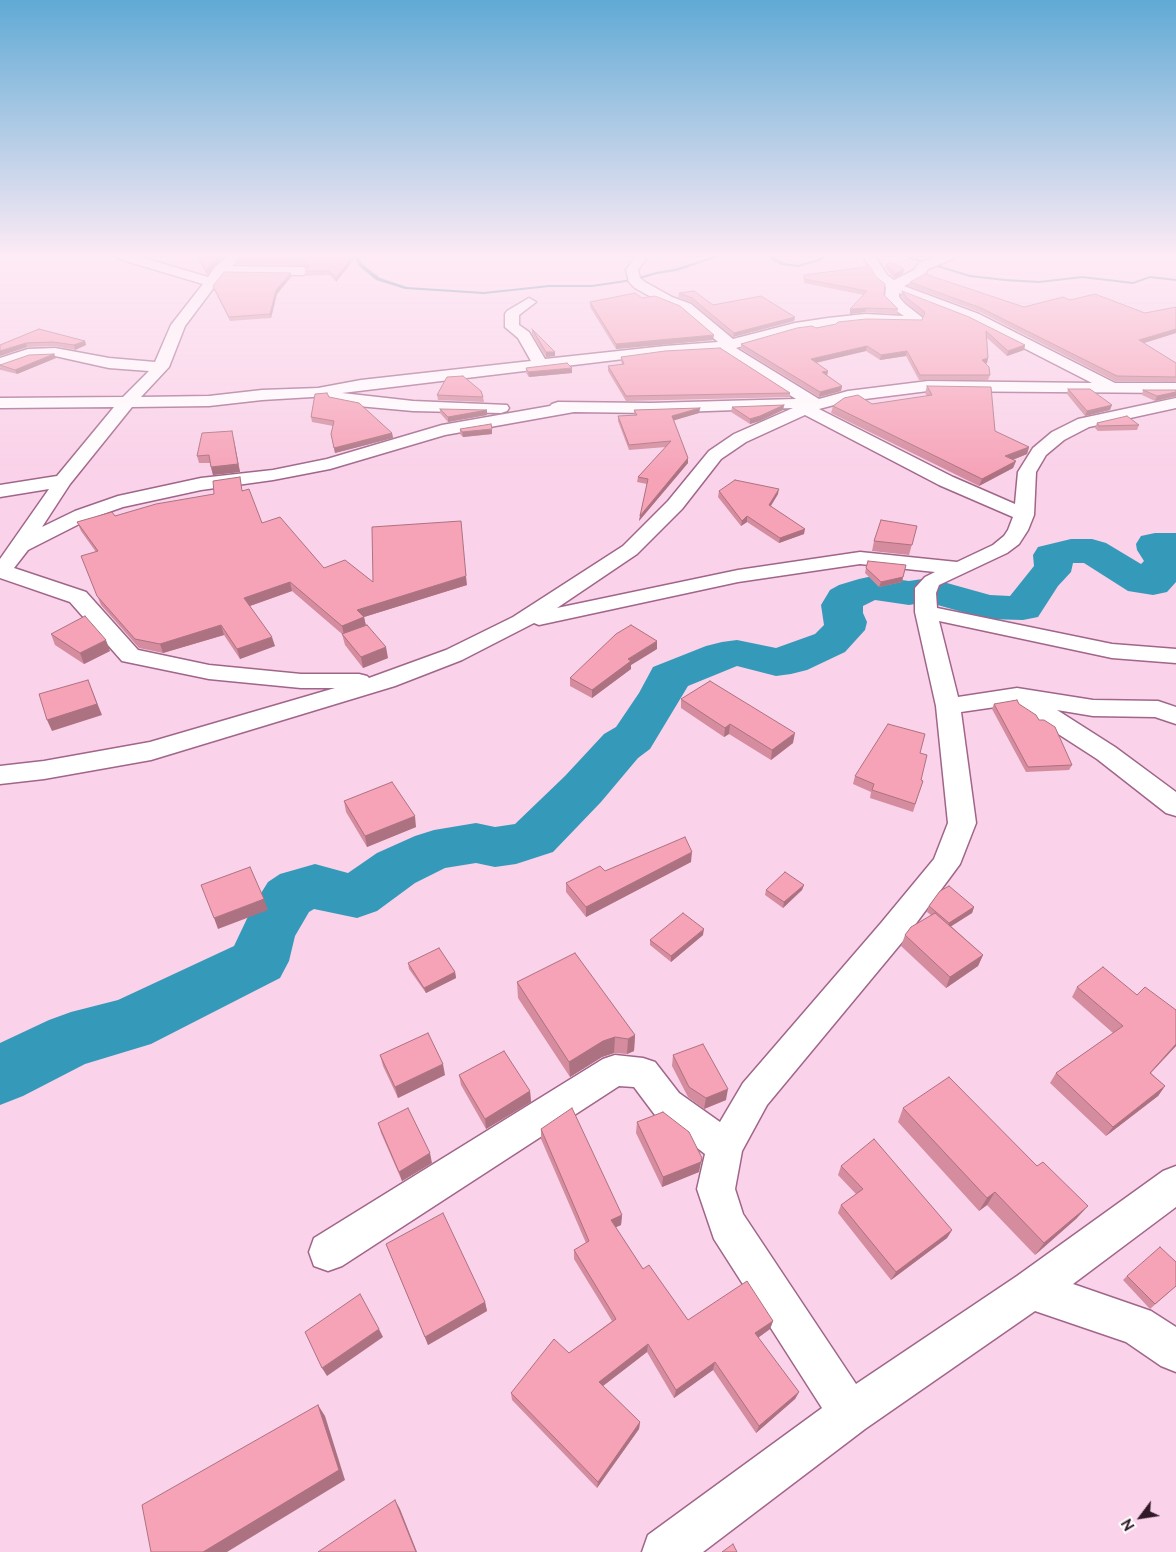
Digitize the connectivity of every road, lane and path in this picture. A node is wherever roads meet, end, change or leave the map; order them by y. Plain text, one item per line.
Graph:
1 (179, 328) edge
2 (514, 328) edge
3 (709, 328) edge
4 (790, 328) edge
5 (997, 328) edge
6 (727, 346) junction
7 (0, 363) edge
8 (540, 364) junction
9 (161, 367) junction
10 (1114, 388) junction
11 (1176, 388) edge
12 (318, 393) junction
13 (0, 403) edge
14 (126, 403) junction
15 (1176, 404) edge
16 (811, 406) junction
17 (575, 407) junction
18 (63, 481) junction
19 (0, 491) edge
20 (1024, 515) junction
21 (21, 546) junction
22 (960, 568) junction
23 (1, 572) edge
24 (926, 598) junction
25 (521, 622) junction
26 (1176, 656) edge
27 (387, 681) junction
28 (1017, 696) junction
29 (948, 706) junction
30 (1176, 716) edge
31 (0, 775) edge
32 (1176, 806) edge
33 (725, 1147) junction
34 (1176, 1184) edge
35 (328, 1252) dead end
36 (1031, 1290) junction
37 (1176, 1351) edge
38 (850, 1414) junction
39 (664, 1552) edge

1 - 9 street
2 - 8 street
3 - 6 street
4 - 6 street
5 - 10 street
6 - 8 street
6 - 16 street
7 - 9 street
8 - 12 street
9 - 14 street
10 - 11 street
10 - 16 street
12 - 14 street
12 - 17 street
13 - 14 street
14 - 18 street
15 - 20 street
16 - 17 street
16 - 20 street
16 - 25 street
17 - 21 street
18 - 19 street
18 - 21 street
20 - 22 street
21 - 23 street
22 - 24 street
22 - 25 street
23 - 27 street
24 - 26 street
24 - 29 street
25 - 27 street
27 - 31 street
28 - 29 street
28 - 30 street
28 - 32 street
29 - 33 street
33 - 35 street
33 - 38 street
34 - 36 street
36 - 37 street
36 - 38 street
38 - 39 street

